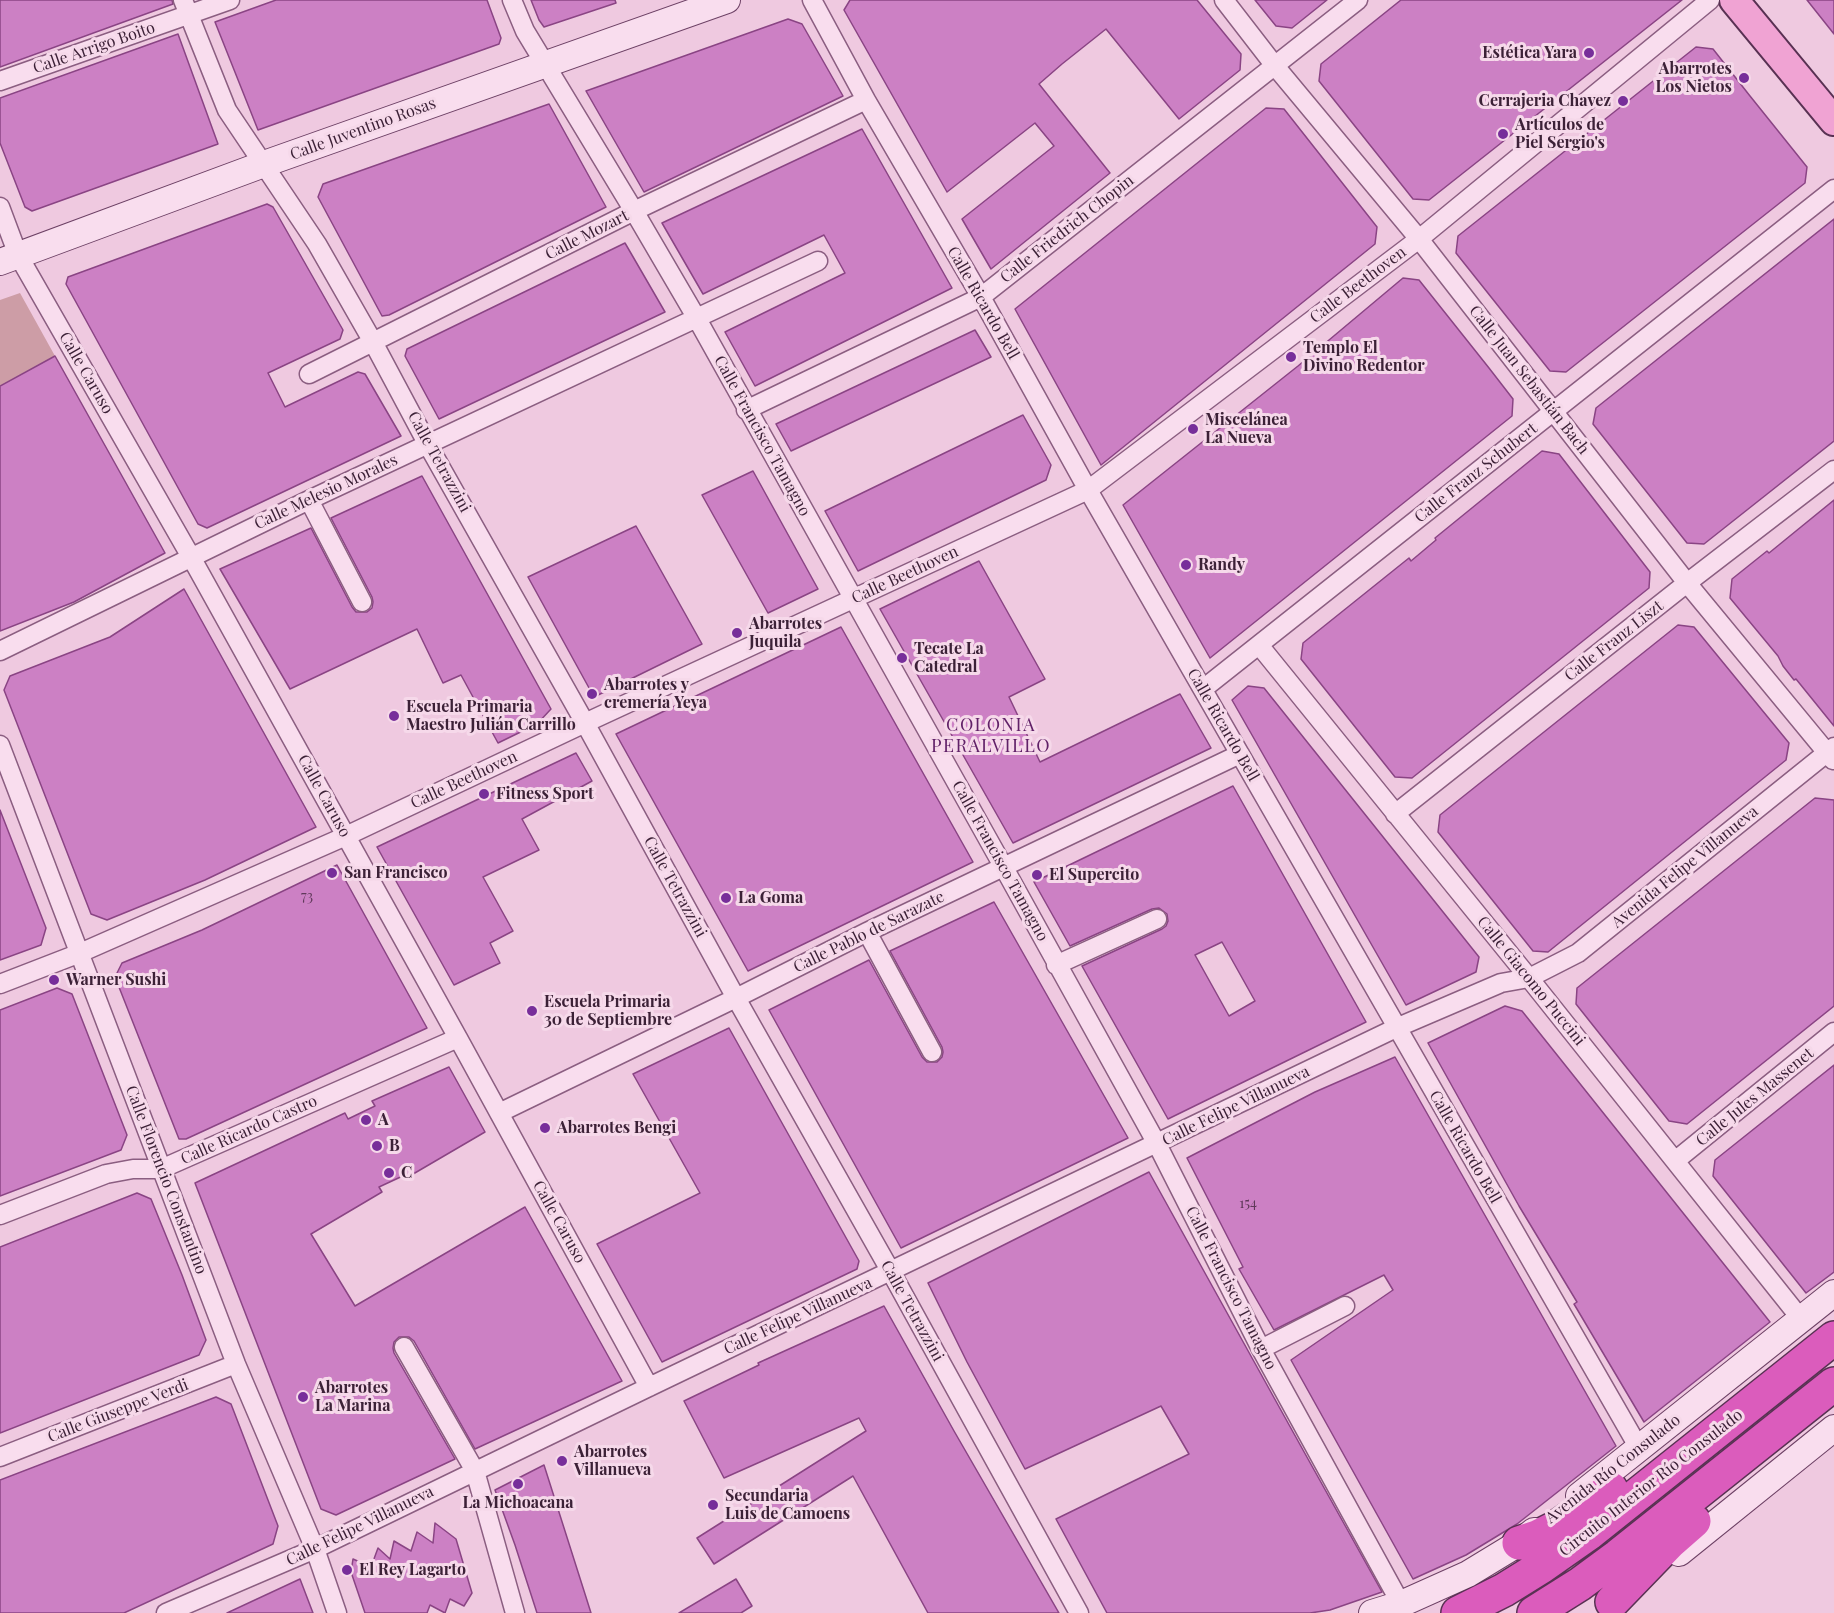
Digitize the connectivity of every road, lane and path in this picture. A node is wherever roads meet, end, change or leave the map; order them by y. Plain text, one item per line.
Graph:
1 (230, 0) edge
2 (513, 0) edge
3 (727, 0) edge
4 (812, 0) edge
5 (1224, 0) edge
6 (1358, 0) edge
7 (1710, 0) edge
8 (1734, 0) edge
9 (186, 8) edge
10 (545, 64) junction
11 (1275, 66) junction
12 (0, 81) edge
13 (866, 100) junction
14 (1834, 121) edge
15 (264, 164) junction
16 (1834, 189) edge
17 (0, 207) edge
18 (634, 211) junction
19 (1419, 239) junction
20 (9, 258) edge
21 (818, 261) dead end
22 (981, 297) junction
23 (696, 317) junction
24 (373, 342) junction
25 (309, 374) dead end
26 (746, 410) junction
27 (1554, 411) junction
28 (428, 445) junction
29 (1834, 470) edge
30 (1088, 490) junction
31 (309, 500) junction
32 (191, 557) junction
33 (1687, 583) junction
34 (855, 598) junction
35 (362, 602) dead end
36 (1259, 645) junction
37 (0, 651) edge
38 (1203, 689) junction
39 (585, 723) junction
40 (0, 748) edge
41 (1240, 754) junction
42 (1832, 754) edge
43 (1395, 814) junction
44 (346, 836) junction
45 (1004, 866) junction
46 (1157, 919) dead end
47 (867, 932) junction
48 (80, 953) junction
49 (1056, 965) junction
50 (1529, 978) junction
51 (0, 984) edge
52 (736, 998) junction
53 (1396, 1028) junction
54 (1834, 1032) edge
55 (458, 1038) junction
56 (932, 1052) dead end
57 (499, 1113) junction
58 (1157, 1144) junction
59 (1675, 1161) junction
60 (161, 1169) junction
61 (0, 1215) edge
62 (891, 1272) junction
63 (1834, 1293) edge
64 (1345, 1306) dead end
65 (1801, 1319) junction
66 (1834, 1338) edge
67 (404, 1347) dead end
68 (1261, 1349) junction
69 (236, 1364) junction
70 (1834, 1384) edge
71 (649, 1387) junction
72 (1741, 1412) junction
73 (1780, 1427) junction
74 (1834, 1428) edge
75 (1639, 1448) junction
76 (0, 1457) edge
77 (475, 1471) junction
78 (1519, 1543) junction
79 (315, 1550) junction
80 (1401, 1604) junction
81 (1604, 1607) edge
82 (166, 1613) edge
83 (337, 1613) edge
84 (515, 1613) edge
85 (1079, 1613) edge
86 (1372, 1613) edge
87 (1458, 1613) edge
88 (1534, 1613) edge

1 - 9 street, Calle Arrigo Boito
2 - 10 street, Calle Francisco Tamagno
3 - 10 main road, Calle Juventino Rosas
4 - 13 street, Calle Ricardo Bell
5 - 11 street, Calle Juan Sebastián Bach
6 - 11 street, Calle Friedrich Chopin
7 - 19 street, Calle Beethoven
8 - 14 main road
9 - 12 street, Calle Arrigo Boito
9 - 15 street, Calle Tetrazzini
10 - 15 main road, Calle Juventino Rosas
10 - 18 street, Calle Francisco Tamagno
11 - 19 street, Calle Juan Sebastián Bach
11 - 22 street, Calle Friedrich Chopin
13 - 18 street, Calle Mozart
13 - 22 street, Calle Ricardo Bell
15 - 20 main road, Calle Juventino Rosas
15 - 24 street, Calle Tetrazzini
16 - 27 street, Calle Franz Schubert
17 - 20 street, Calle Caruso
18 - 23 street, Calle Francisco Tamagno
18 - 24 street, Calle Mozart
19 - 27 street, Calle Juan Sebastián Bach
19 - 30 street, Calle Beethoven
20 - 32 street, Calle Caruso
21 - 23 street, Calle Melesio Morales
22 - 26 street, Calle Friedrich Chopin
22 - 30 street, Calle Ricardo Bell
23 - 26 street, Calle Francisco Tamagno
23 - 28 street, Calle Melesio Morales
24 - 25 street, Calle Mozart
24 - 28 street, Calle Tetrazzini
26 - 34 street, Calle Francisco Tamagno
27 - 33 street, Calle Juan Sebastián Bach
27 - 36 street, Calle Franz Schubert
28 - 31 street, Calle Melesio Morales
28 - 39 street, Calle Tetrazzini
29 - 33 street, Calle Franz Liszt
30 - 34 street, Calle Beethoven
30 - 38 street, Calle Ricardo Bell
31 - 32 street, Calle Melesio Morales
31 - 35 street
32 - 37 street, Calle Melesio Morales
32 - 44 street, Calle Caruso
33 - 42 street, Calle Juan Sebastián Bach
33 - 43 street, Calle Franz Liszt
34 - 39 street, Calle Beethoven
34 - 45 street, Calle Francisco Tamagno
36 - 38 street, Calle Franz Schubert
36 - 43 street, Calle Giacomo Puccini
38 - 41 street, Calle Ricardo Bell
39 - 44 street, Calle Beethoven
39 - 52 street, Calle Tetrazzini
40 - 48 street, Calle Florencio Constantino
41 - 45 street, Calle Pablo de Sarazate
41 - 53 street, Calle Ricardo Bell
42 - 50 street, Avenida Felipe Villanueva
43 - 50 street, Calle Giacomo Puccini
44 - 48 street, Calle Beethoven
44 - 55 street, Calle Caruso
45 - 47 street, Calle Pablo de Sarazate
45 - 49 street, Calle Francisco Tamagno
46 - 49 street
47 - 52 street, Calle Pablo de Sarazate
47 - 56 street
48 - 51 street, Calle Beethoven
48 - 60 street, Calle Florencio Constantino
49 - 58 street, Calle Francisco Tamagno
50 - 53 street, Calle Felipe Villanueva
50 - 59 street, Calle Giacomo Puccini
52 - 57 street, Calle Pablo de Sarazate
52 - 62 street, Calle Tetrazzini
53 - 58 street, Calle Felipe Villanueva
53 - 75 street, Calle Ricardo Bell
54 - 59 street, Calle Jules Massenet
55 - 57 street, Calle Caruso
55 - 60 street, Calle Ricardo Castro
57 - 71 street, Calle Caruso
58 - 62 street, Calle Felipe Villanueva
58 - 68 street, Calle Francisco Tamagno
59 - 65 street, Calle Giacomo Puccini
60 - 61 street, Calle Ricardo Castro
60 - 69 street, Calle Florencio Constantino
62 - 71 street, Calle Felipe Villanueva
62 - 85 street, Calle Tetrazzini
63 - 65 main road, Avenida Río Consulado
64 - 68 street
65 - 75 main road, Avenida Río Consulado
66 - 72 highway, Circuito Interior Río Consulado
67 - 77 street
68 - 80 street, Calle Francisco Tamagno
69 - 76 street, Calle Giuseppe Verdi
69 - 79 street, Calle Florencio Constantino
70 - 73 highway
71 - 77 street, Calle Felipe Villanueva
72 - 78 highway
72 - 87 highway, Circuito Interior Río Consulado
73 - 81 highway
73 - 88 highway
74 - 81 main road
75 - 78 main road, Avenida Río Consulado
77 - 79 street, Calle Felipe Villanueva
77 - 84 street
78 - 80 main road, Avenida Río Consulado
79 - 82 street, Calle Felipe Villanueva
79 - 83 street, Calle Florencio Constantino
80 - 86 main road, Avenida Río Consulado

